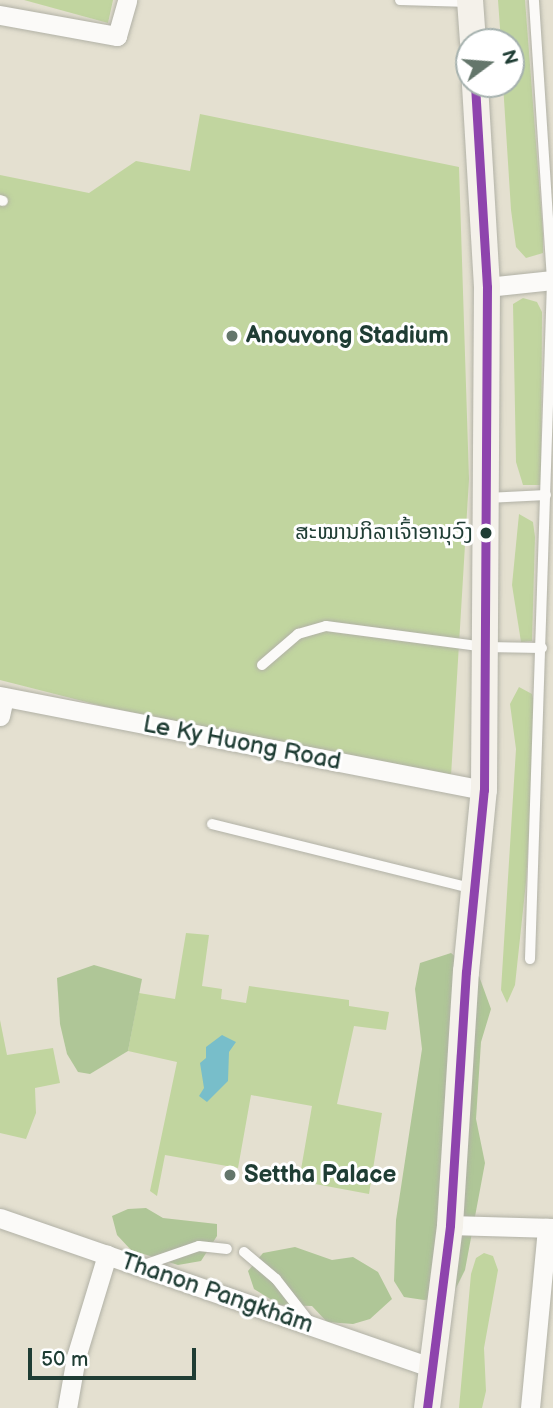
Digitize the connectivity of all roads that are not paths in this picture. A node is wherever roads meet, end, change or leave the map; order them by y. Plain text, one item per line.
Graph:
1 (128, 0) edge
2 (400, 0) edge
3 (534, 0) edge
4 (470, 1) edge
5 (0, 15) edge
6 (472, 28) edge
7 (476, 98) edge
8 (552, 280) edge
9 (487, 287) junction
10 (546, 495) junction
11 (486, 498) junction
12 (485, 647) junction
13 (542, 648) junction
14 (262, 666) dead end
15 (2, 696) edge
16 (0, 716) edge
17 (484, 790) junction
18 (212, 824) dead end
19 (474, 889) junction
20 (530, 959) dead end
21 (0, 1218) edge
22 (450, 1225) junction
23 (550, 1228) edge
24 (227, 1249) dead end
25 (244, 1252) dead end
26 (107, 1255) junction
27 (141, 1267) junction
28 (313, 1326) junction
29 (434, 1368) junction
30 (67, 1408) edge
31 (427, 1408) edge
32 (530, 1408) edge

1 - 5 street
2 - 4 lane
3 - 8 lane
4 - 6 street
7 - 9 street
8 - 9 street
8 - 10 lane
9 - 11 street
10 - 11 lane
10 - 13 lane
11 - 12 street
12 - 13 lane
12 - 14 lane
12 - 17 street
13 - 20 lane
15 - 16 street
15 - 17 street, Le Ky Huong Road
17 - 19 street
18 - 19 lane
19 - 22 street
21 - 26 street, Thanon Pangkhām
22 - 23 street
22 - 29 street
23 - 32 street
24 - 27 lane
25 - 28 lane
26 - 27 street, Thanon Pangkhām
26 - 30 street
27 - 28 street, Thanon Pangkhām
28 - 29 street, Thanon Pangkhām
29 - 31 street

